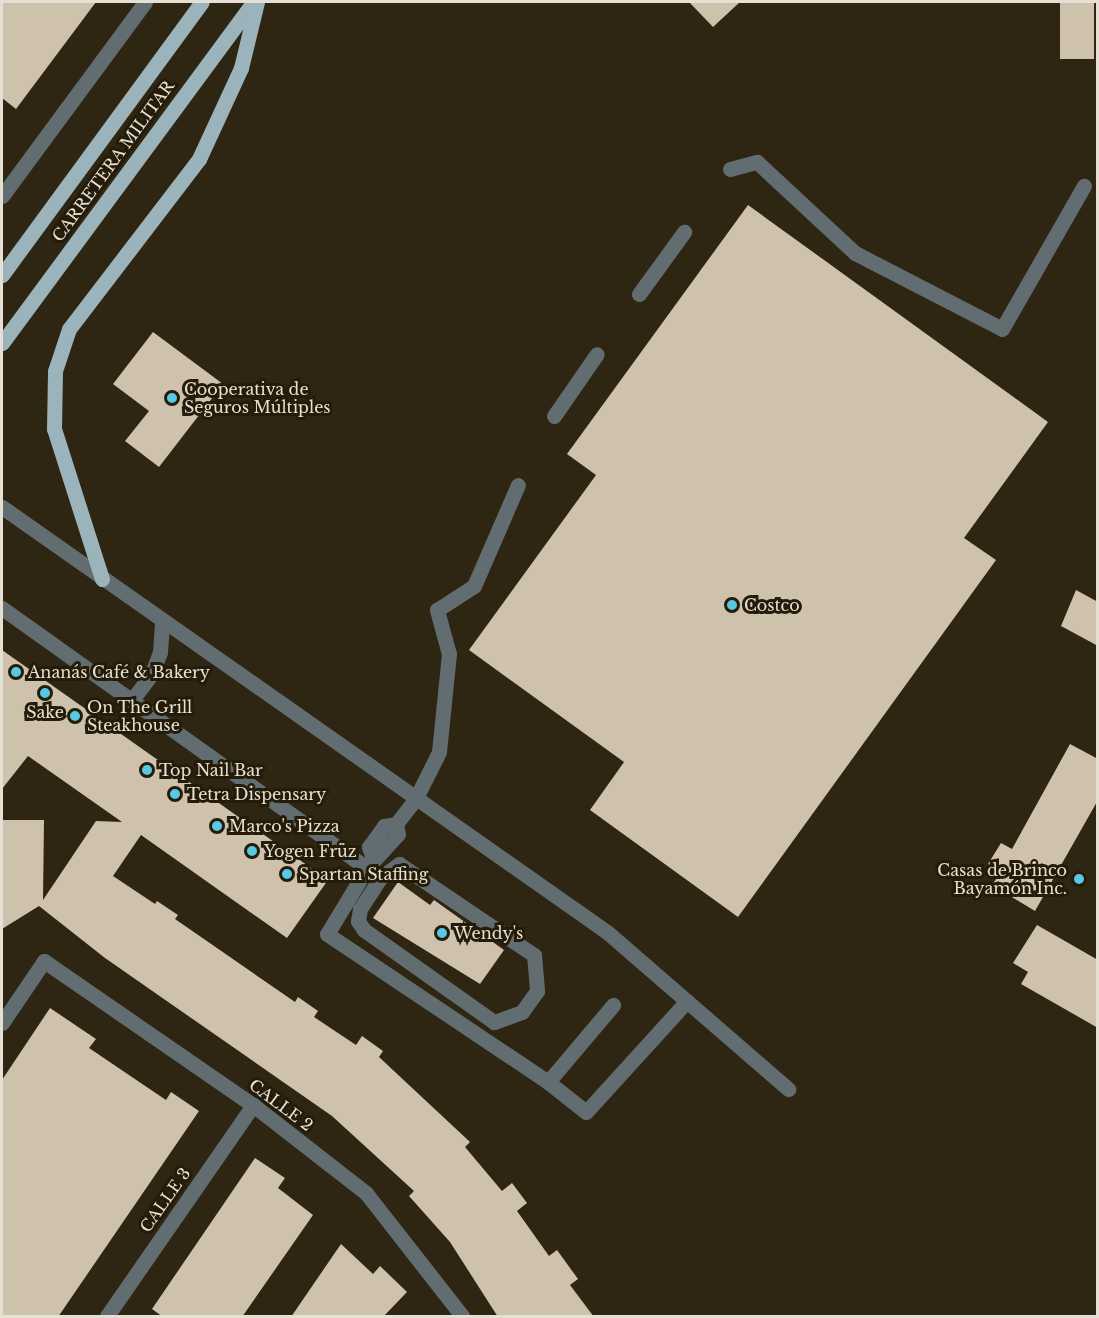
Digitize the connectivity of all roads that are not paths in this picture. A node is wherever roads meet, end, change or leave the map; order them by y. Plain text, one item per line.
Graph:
1 (145, 2) edge
2 (202, 2) edge
3 (255, 2) edge
4 (730, 169) dead end
5 (1084, 186) dead end
6 (2, 196) edge
7 (684, 232) dead end
8 (2, 275) edge
9 (639, 294) dead end
10 (3, 342) edge
11 (597, 354) dead end
12 (554, 416) dead end
13 (518, 484) dead end
14 (6, 513) edge
15 (102, 579) junction
16 (2, 608) edge
17 (162, 620) junction
18 (132, 700) junction
19 (416, 798) junction
20 (370, 864) junction
21 (381, 878) junction
22 (687, 1001) junction
23 (613, 1005) dead end
24 (2, 1023) edge
25 (548, 1082) junction
26 (788, 1089) dead end
27 (253, 1105) junction
28 (458, 1315) edge
29 (107, 1317) edge

1 - 6 street
2 - 8 main road, CARRETERA MILITAR
3 - 10 main road, CARRETERA MILITAR
3 - 15 main road
4 - 5 street
7 - 9 street
11 - 12 street
13 - 19 street
14 - 15 street
15 - 17 street
16 - 18 street
17 - 18 street
17 - 19 street
18 - 20 street
19 - 20 street
19 - 22 street
20 - 21 street
20 - 25 street
21 - 21 street
22 - 25 street
22 - 26 street
23 - 25 street
24 - 27 street, CALLE 2
27 - 28 street, CALLE 2
27 - 29 street, CALLE 3

